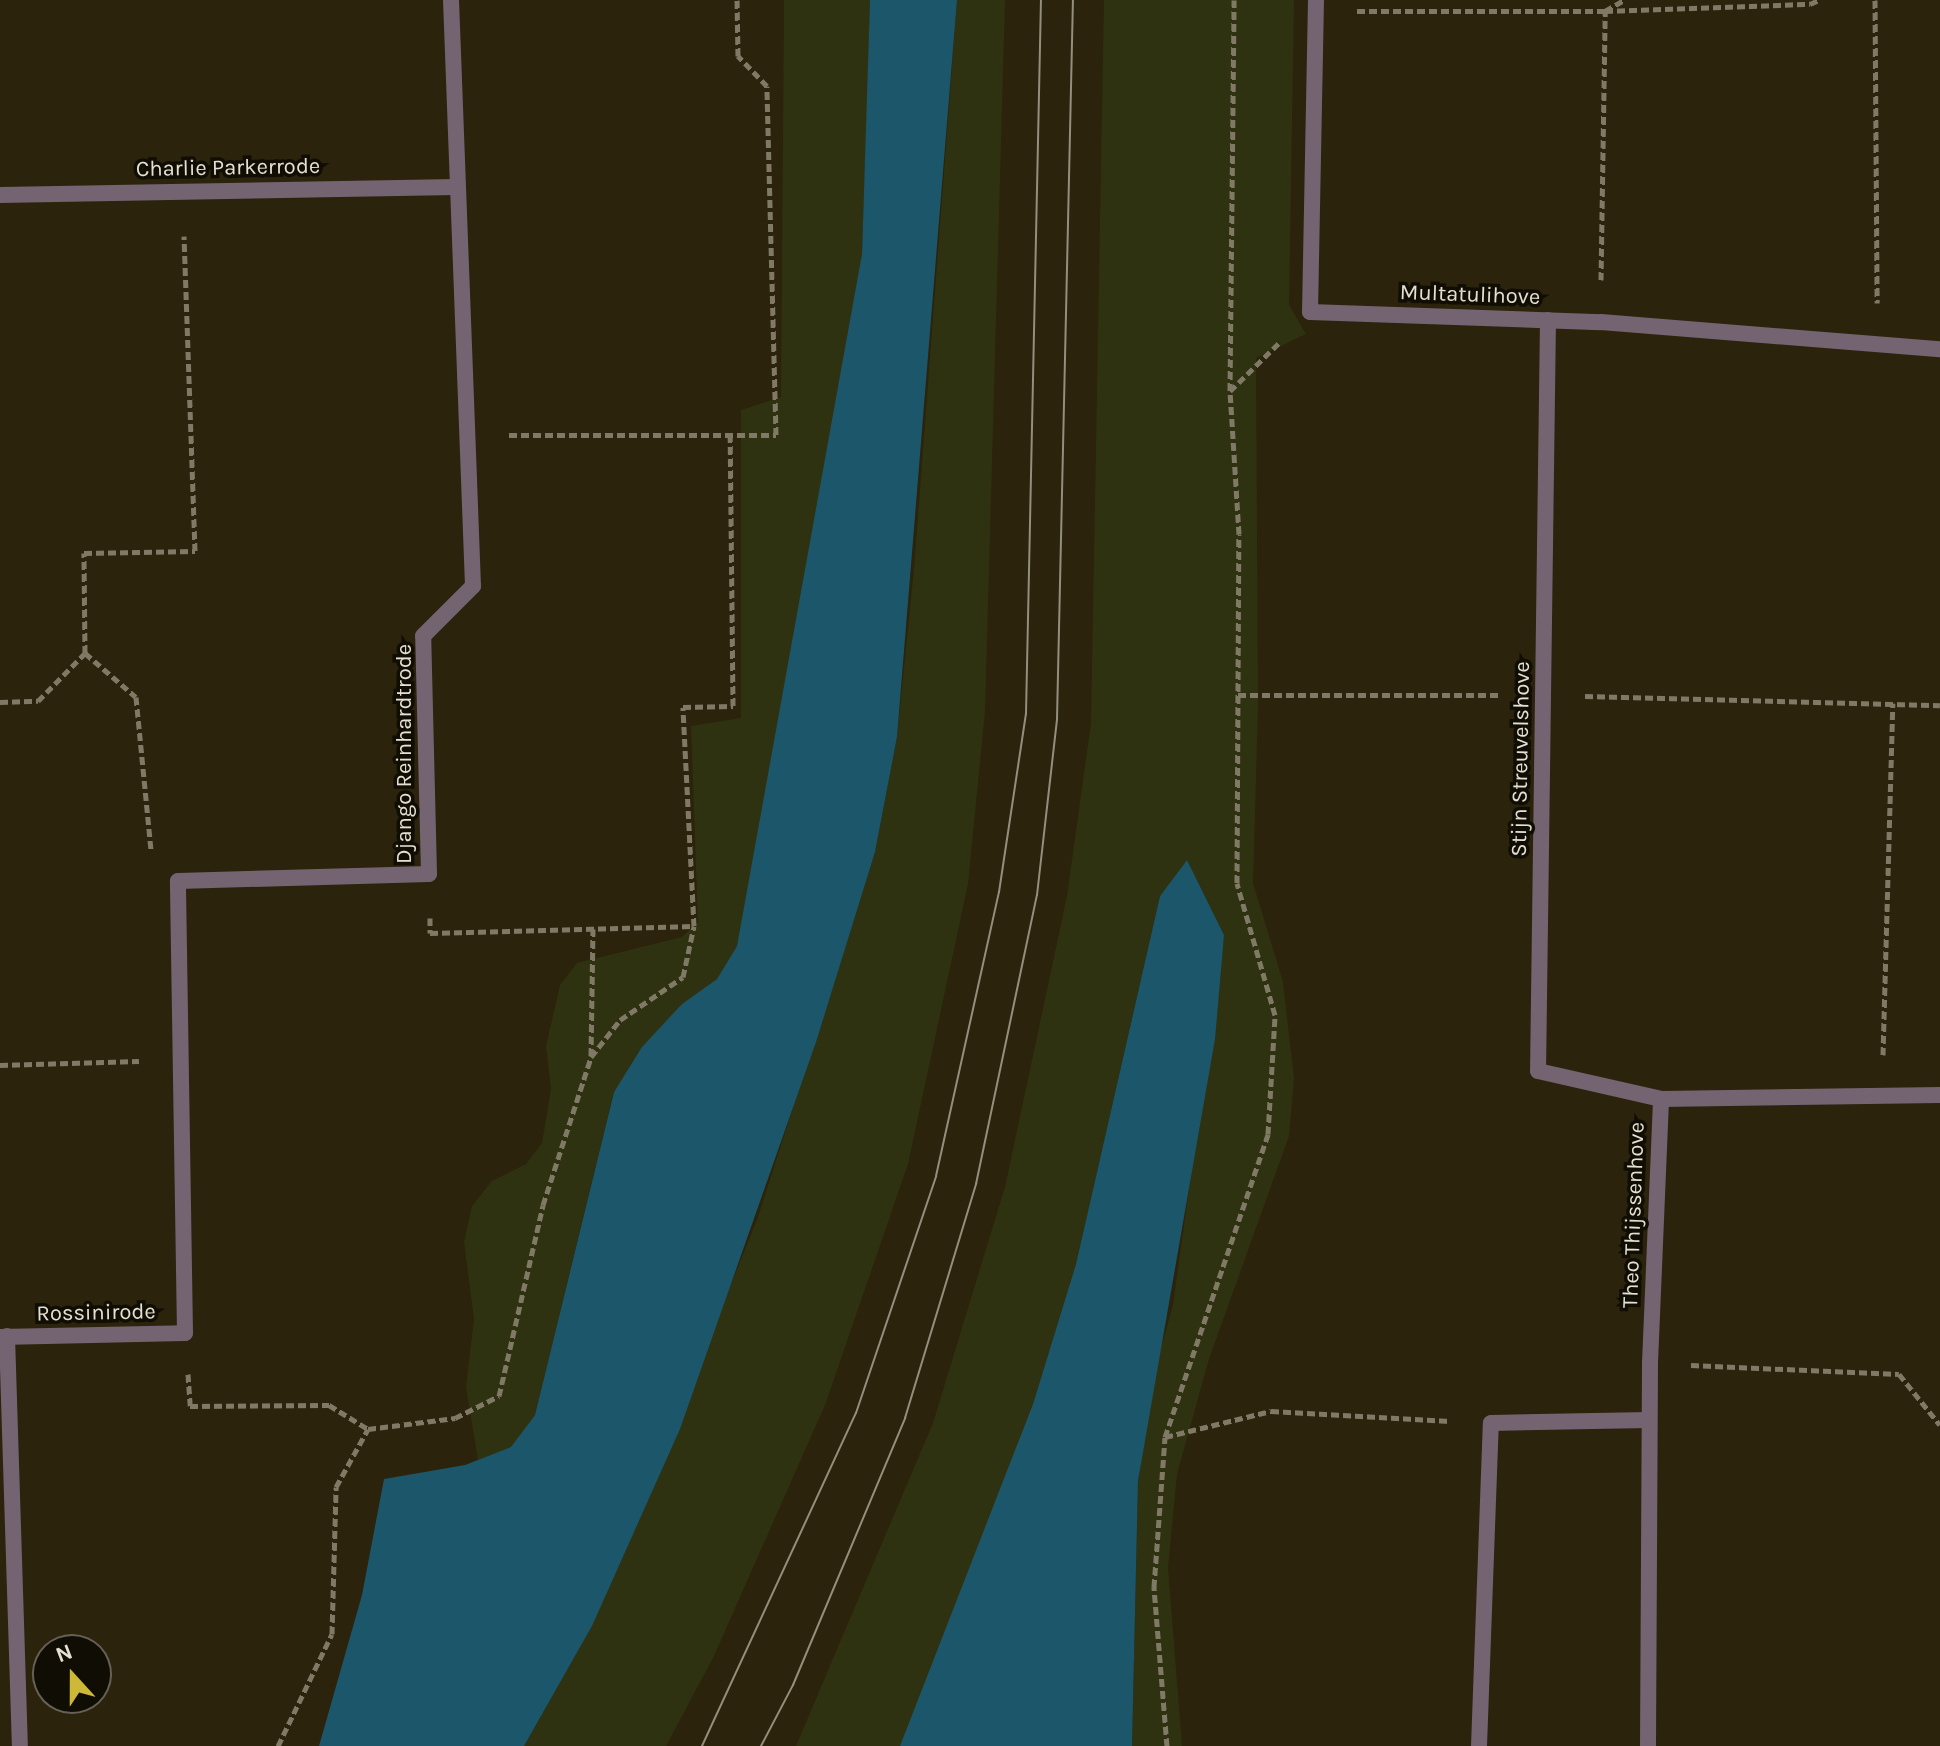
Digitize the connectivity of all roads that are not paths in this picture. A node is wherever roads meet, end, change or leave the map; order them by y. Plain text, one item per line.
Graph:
1 (451, 0) edge
2 (1316, 6) edge
3 (456, 187) junction
4 (0, 195) edge
5 (1548, 320) junction
6 (1940, 349) edge
7 (1940, 1095) edge
8 (1661, 1099) junction
9 (185, 1333) joint
10 (4, 1336) edge
11 (1649, 1420) junction
12 (20, 1746) edge
13 (1479, 1746) edge
14 (1648, 1746) edge

1 - 3 street, Django Reinhardtrode
2 - 5 street, Multatulihove
3 - 4 street, Charlie Parkerrode
3 - 9 street, Django Reinhardtrode
5 - 6 street, Multatulihove
5 - 8 street, Stijn Streuvelshove
7 - 8 street, Theo Thijssenhove
8 - 11 street, Theo Thijssenhove
9 - 10 street, Rossinirode
10 - 12 street, Rossinirode
11 - 13 street
11 - 14 street, Theo Thijssenhove

